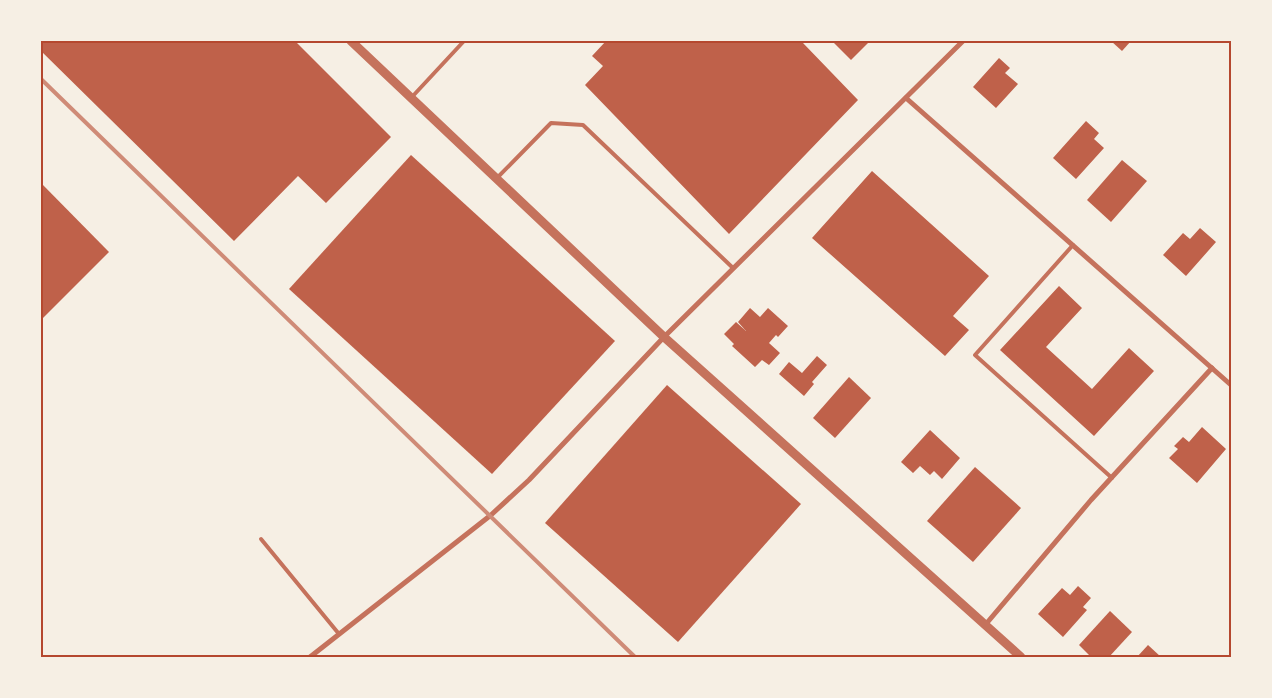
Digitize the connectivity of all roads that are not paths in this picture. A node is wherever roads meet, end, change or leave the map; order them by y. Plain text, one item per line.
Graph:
1 (351, 41) edge
2 (464, 41) edge
3 (963, 41) edge
4 (411, 98) junction
5 (906, 98) junction
6 (496, 179) junction
7 (1073, 245) junction
8 (733, 268) junction
9 (664, 337) junction
10 (1212, 368) junction
11 (1231, 385) edge
12 (1112, 478) junction
13 (261, 539) dead end
14 (986, 624) junction
15 (339, 634) junction
16 (310, 657) edge
17 (1021, 657) edge

1 - 4 street
2 - 4 lane
3 - 5 street
4 - 6 street
5 - 7 street
5 - 8 street
6 - 8 lane
6 - 9 street
7 - 10 street
7 - 12 lane
8 - 9 street
9 - 14 street
9 - 15 street
10 - 11 street
10 - 12 street
12 - 14 street
13 - 15 lane
14 - 17 street
15 - 16 street

